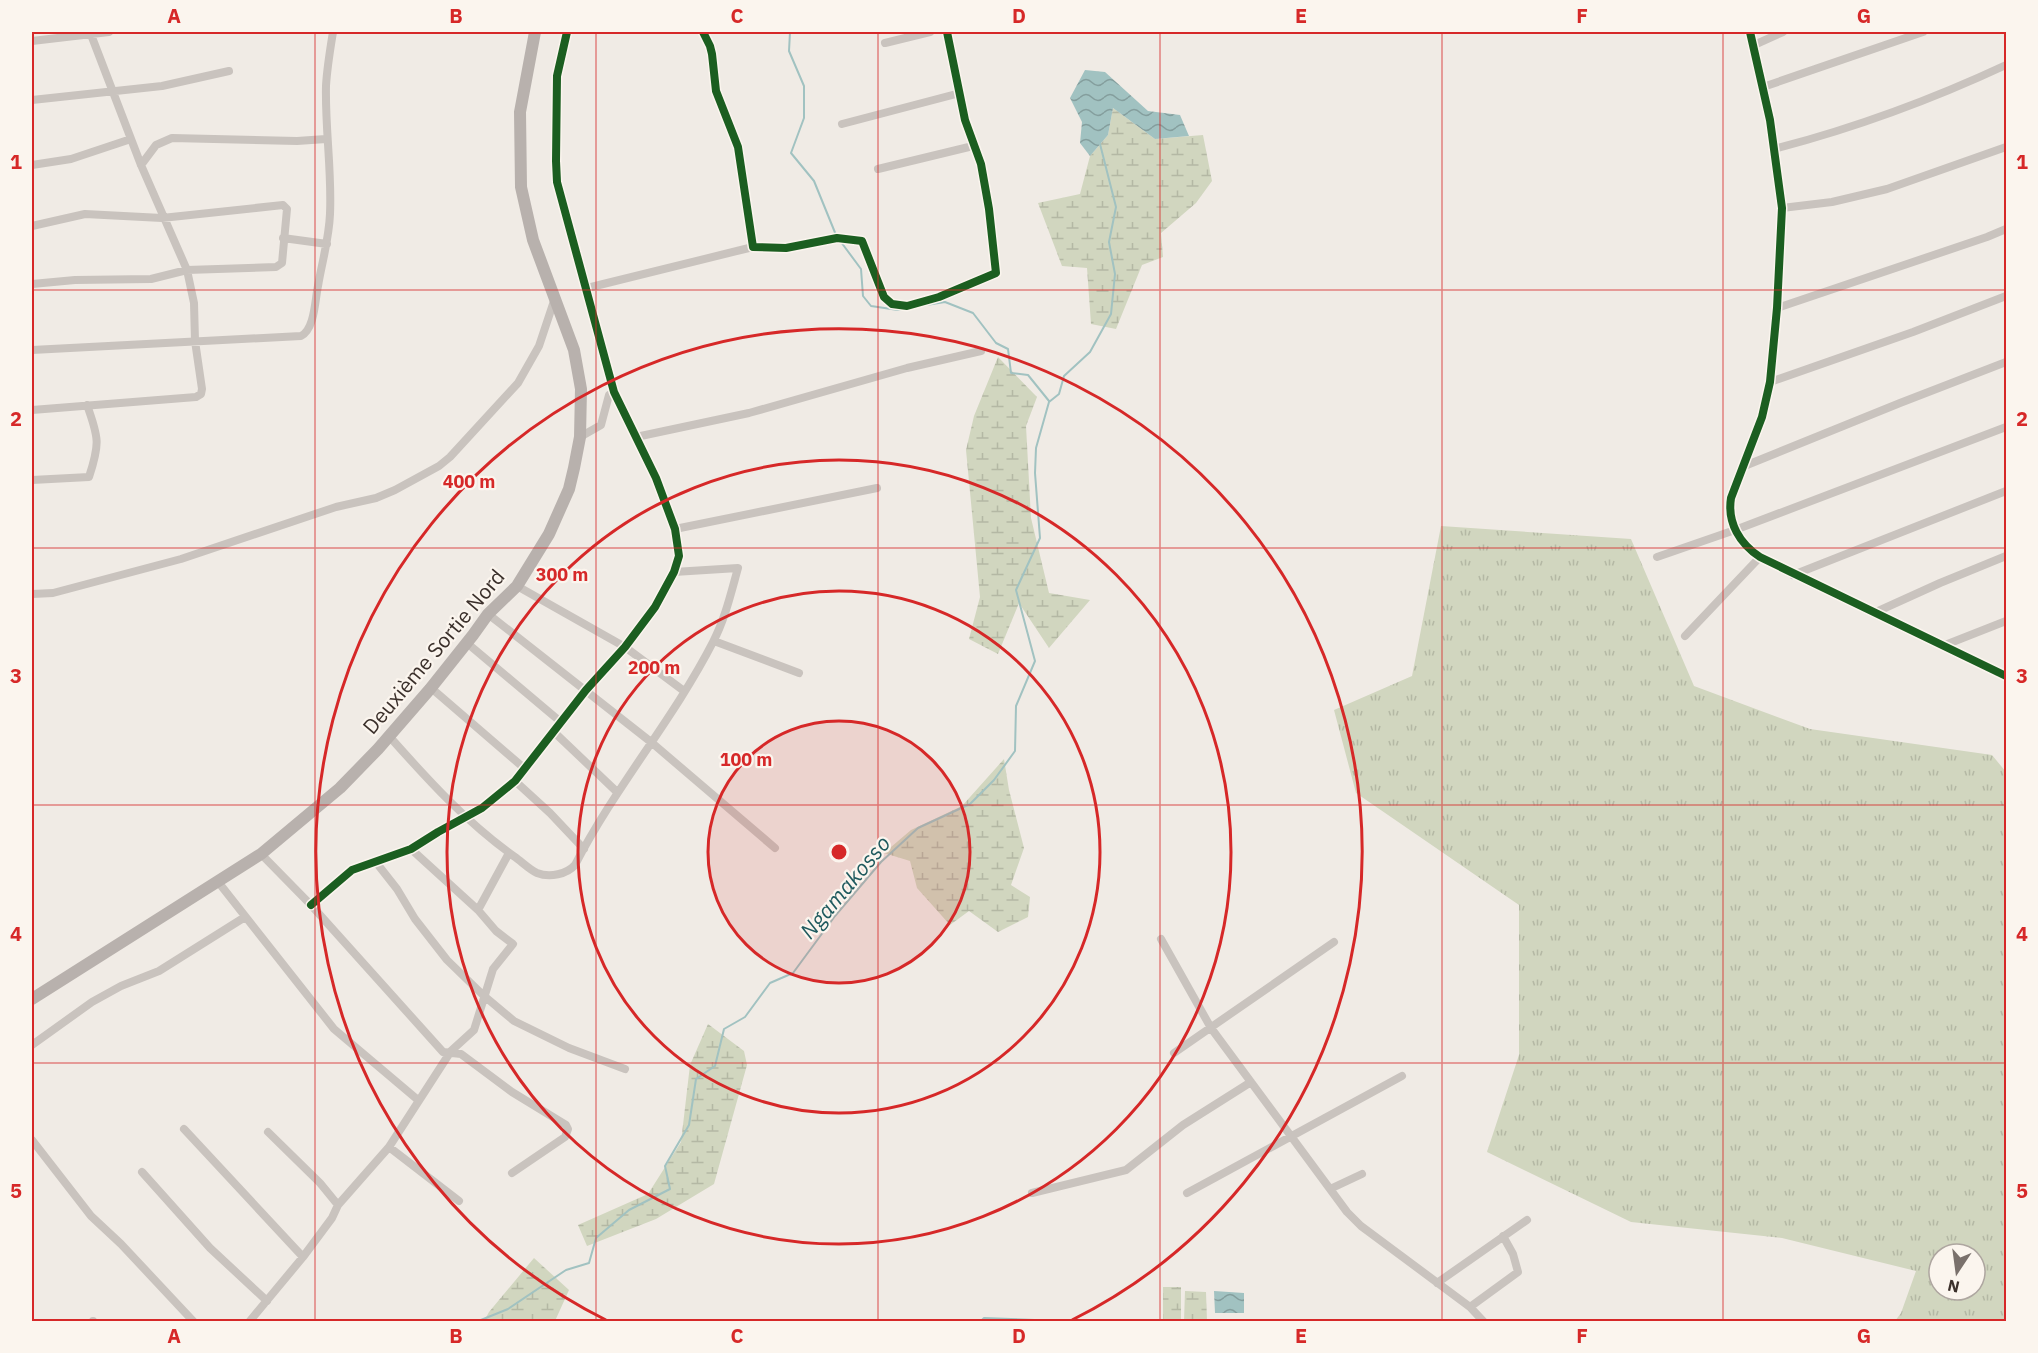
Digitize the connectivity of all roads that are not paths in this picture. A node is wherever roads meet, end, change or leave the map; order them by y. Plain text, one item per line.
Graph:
1 (109, 32) edge
2 (333, 32) edge
3 (535, 32) edge
4 (567, 32) edge
5 (702, 32) edge
6 (930, 32) edge
7 (947, 32) edge
8 (1750, 32) edge
9 (1783, 32) edge
10 (1923, 32) edge
11 (91, 33) edge
12 (32, 41) edge
13 (885, 43) dead end
14 (1754, 45) junction
15 (2007, 65) edge
16 (229, 71) dead end
17 (1763, 87) junction
18 (112, 92) junction
19 (960, 93) junction
20 (32, 100) edge
21 (842, 124) dead end
22 (131, 139) junction
23 (326, 139) junction
24 (973, 146) junction
25 (2007, 147) edge
26 (1774, 149) junction
27 (32, 165) edge
28 (141, 165) junction
29 (878, 169) dead end
30 (1782, 208) junction
31 (162, 218) junction
32 (32, 225) edge
33 (2007, 229) edge
34 (283, 238) junction
35 (327, 244) junction
36 (753, 247) junction
37 (187, 270) junction
38 (32, 284) edge
39 (587, 288) junction
40 (2007, 296) edge
41 (555, 297) junction
42 (1777, 308) junction
43 (195, 341) junction
44 (32, 350) edge
45 (981, 351) dead end
46 (2007, 362) edge
47 (1770, 382) junction
48 (614, 392) junction
49 (87, 405) junction
50 (32, 410) edge
51 (2007, 427) edge
52 (580, 437) junction
53 (636, 437) junction
54 (1742, 467) junction
55 (32, 480) edge
56 (877, 488) dead end
57 (2007, 491) edge
58 (675, 529) junction
59 (1735, 530) junction
60 (2007, 556) edge
61 (1657, 557) dead end
62 (1760, 558) junction
63 (674, 572) junction
64 (1793, 575) junction
65 (517, 586) junction
66 (32, 594) edge
67 (1876, 612) junction
68 (488, 614) junction
69 (2007, 621) edge
70 (1685, 636) dead end
71 (714, 641) junction
72 (467, 643) junction
73 (1945, 645) junction
74 (625, 647) junction
75 (800, 673) dead end
76 (2007, 676) edge
77 (430, 687) junction
78 (586, 690) junction
79 (684, 691) junction
80 (562, 723) junction
81 (555, 732) junction
82 (389, 736) junction
83 (651, 742) junction
84 (524, 768) junction
85 (515, 781) junction
86 (617, 792) junction
87 (466, 818) junction
88 (775, 848) dead end
89 (411, 849) junction
90 (584, 849) junction
91 (509, 853) junction
92 (261, 854) junction
93 (375, 861) junction
94 (219, 883) junction
95 (311, 905) junction
96 (478, 910) junction
97 (245, 917) junction
98 (1161, 939) dead end
99 (1334, 942) dead end
100 (483, 995) junction
101 (32, 999) edge
102 (1211, 1028) junction
103 (32, 1045) edge
104 (451, 1051) junction
105 (1174, 1053) dead end
106 (625, 1069) dead end
107 (1402, 1076) dead end
108 (1251, 1082) junction
109 (418, 1100) junction
110 (184, 1129) dead end
111 (268, 1132) dead end
112 (1292, 1137) junction
113 (32, 1140) edge
114 (388, 1147) junction
115 (142, 1172) dead end
116 (512, 1173) dead end
117 (1362, 1174) dead end
118 (1330, 1189) junction
119 (1187, 1192) dead end
120 (1032, 1193) dead end
121 (459, 1201) dead end
122 (338, 1205) junction
123 (1527, 1220) dead end
124 (1503, 1236) junction
125 (303, 1257) junction
126 (1437, 1283) junction
127 (267, 1301) junction
128 (1470, 1307) junction
129 (194, 1322) edge
130 (249, 1322) edge
131 (1484, 1322) edge

1 - 11 street
2 - 23 street
3 - 41 main road, Deuxième Sortie Nord
4 - 39 street
5 - 36 street
6 - 13 street
7 - 19 street
8 - 14 street
9 - 14 street
10 - 17 street
11 - 12 street
11 - 18 street
14 - 17 street
15 - 26 street
16 - 18 street
17 - 26 street
18 - 20 street
18 - 22 street
19 - 21 street
19 - 24 street
22 - 27 street
22 - 28 street
23 - 28 street
23 - 35 street
24 - 29 street
24 - 36 street
25 - 30 street
26 - 30 street
28 - 31 street
30 - 42 street
31 - 32 street
31 - 34 street
31 - 37 street
33 - 42 street
34 - 35 street
34 - 37 street
35 - 43 street
36 - 39 street
37 - 38 street
37 - 43 street
39 - 48 street
40 - 47 street
41 - 52 main road, Deuxième Sortie Nord
41 - 66 street
42 - 47 street
43 - 44 street
43 - 49 street
45 - 53 street
46 - 54 street
47 - 54 street
48 - 52 street
48 - 53 street
49 - 50 street
49 - 55 street
51 - 59 street
52 - 65 main road, Deuxième Sortie Nord
53 - 58 street
54 - 59 street
56 - 58 street
57 - 64 street
58 - 63 street
59 - 61 street
59 - 62 street
60 - 67 street
62 - 64 street
62 - 70 street
63 - 71 street
63 - 74 street
64 - 67 street
65 - 68 main road, Deuxième Sortie Nord
65 - 74 street
67 - 73 street
68 - 72 main road, Deuxième Sortie Nord
68 - 78 street
69 - 73 street
71 - 75 street
71 - 79 street
72 - 77 main road, Deuxième Sortie Nord
72 - 80 street
73 - 76 street
74 - 78 street
74 - 79 street
77 - 82 main road, Deuxième Sortie Nord
77 - 84 street
78 - 80 street
78 - 83 street
79 - 83 street
80 - 81 street
81 - 84 street
81 - 86 street
82 - 87 street
82 - 92 main road, Deuxième Sortie Nord
83 - 86 street
83 - 88 street
84 - 85 street
85 - 87 street
85 - 90 street
86 - 90 street
87 - 89 street
87 - 91 street
89 - 93 street
89 - 96 street
90 - 91 street
91 - 96 street
92 - 94 main road, Deuxième Sortie Nord
92 - 95 street
93 - 95 street
93 - 100 street
94 - 97 street
94 - 101 main road, Deuxième Sortie Nord
95 - 104 street
96 - 100 street
97 - 103 street
97 - 109 street
98 - 102 street
99 - 102 street
100 - 104 street
100 - 106 street
102 - 105 street
102 - 108 street
104 - 109 street
104 - 116 street
107 - 112 street
108 - 112 street
108 - 120 street
109 - 114 street
110 - 125 street
111 - 122 street
112 - 118 street
112 - 119 street
113 - 129 street
114 - 121 street
114 - 122 street
115 - 127 street
117 - 118 street
118 - 126 street
122 - 125 street
123 - 124 street
124 - 126 street
124 - 128 street
125 - 127 street
126 - 128 street
127 - 130 street
128 - 131 street

